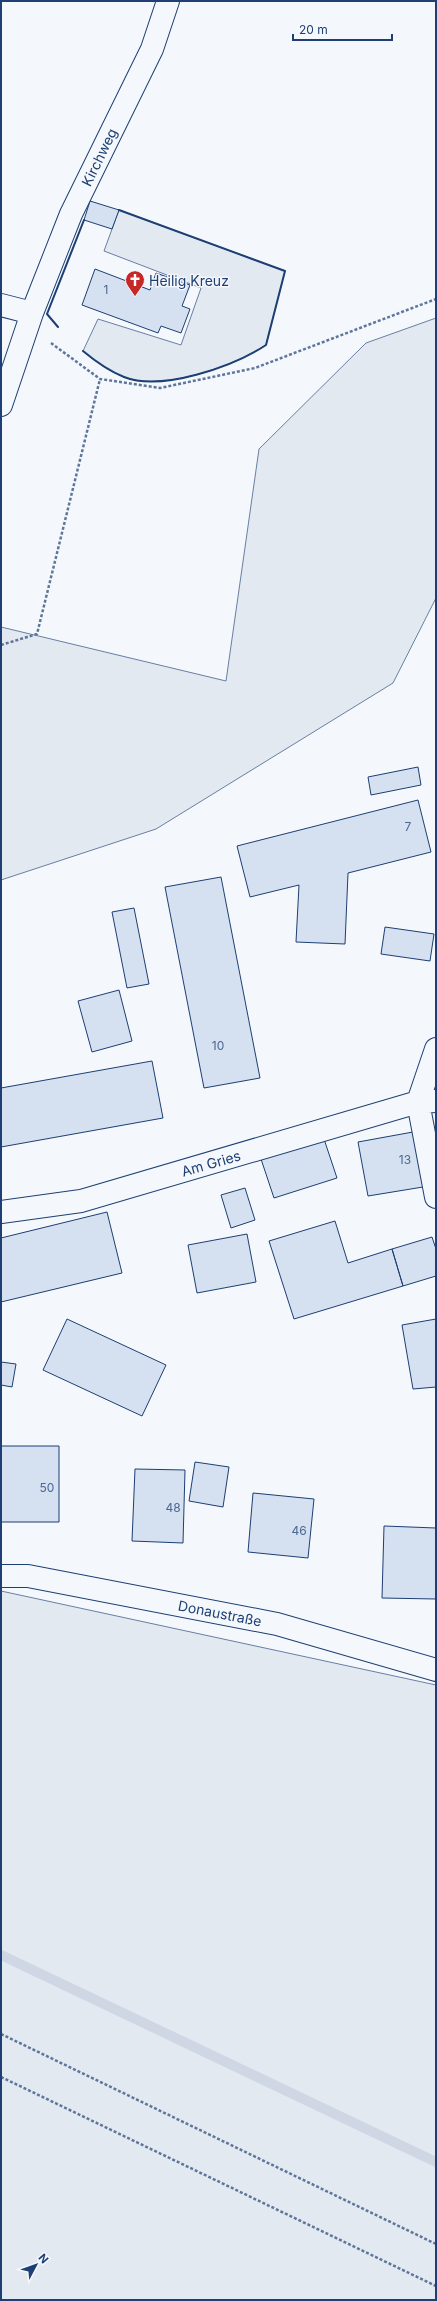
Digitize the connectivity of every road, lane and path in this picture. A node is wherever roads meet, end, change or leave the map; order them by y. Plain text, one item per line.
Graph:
1 (168, 1) edge
2 (436, 299) edge
3 (1, 305) edge
4 (29, 321) junction
5 (100, 379) junction
6 (1, 405) edge
7 (1, 645) edge
8 (436, 1049) edge
9 (427, 1101) edge
10 (436, 1197) edge
11 (1, 1212) edge
12 (1, 1576) edge
13 (436, 1670) edge
14 (1, 2034) edge
15 (1, 2077) edge
16 (436, 2244) edge
17 (436, 2286) edge

1 - 4 street, Kirchweg
2 - 5 path
3 - 4 street
4 - 5 path
4 - 6 street, Kirchweg
5 - 7 path
8 - 9 street
9 - 10 street
9 - 11 street, Am Gries
12 - 13 street, Donaustraße
14 - 16 path
15 - 17 path

